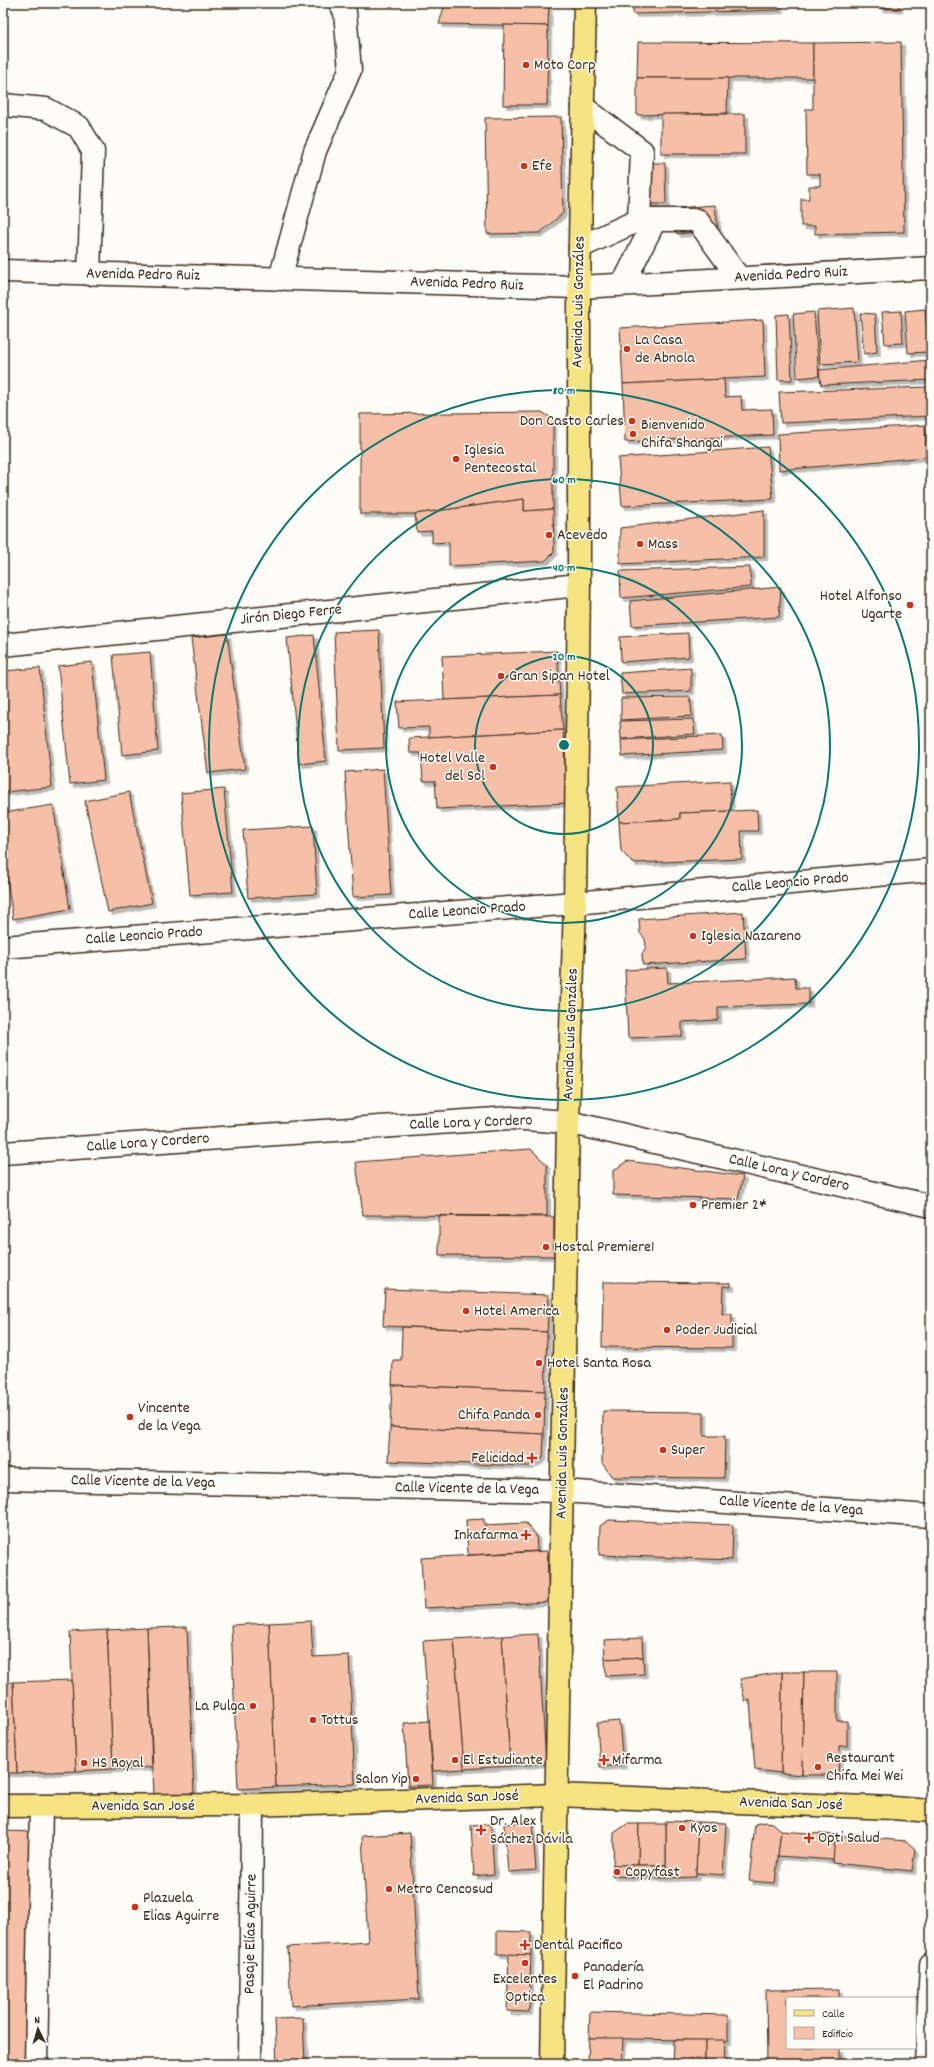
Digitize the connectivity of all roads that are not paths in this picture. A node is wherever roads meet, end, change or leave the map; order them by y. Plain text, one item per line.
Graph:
1 (340, 3) edge
2 (585, 3) edge
3 (3, 105) edge
4 (583, 107) junction
5 (647, 220) junction
6 (580, 248) junction
7 (931, 268) edge
8 (3, 271) edge
9 (89, 274) junction
10 (739, 278) junction
11 (280, 279) junction
12 (623, 284) junction
13 (579, 286) junction
14 (579, 584) junction
15 (3, 645) edge
16 (931, 870) edge
17 (575, 903) junction
18 (3, 947) edge
19 (568, 1122) junction
20 (3, 1153) edge
21 (931, 1206) edge
22 (3, 1479) edge
23 (562, 1491) junction
24 (931, 1516) edge
25 (556, 1795) junction
26 (252, 1805) junction
27 (3, 1806) edge
28 (41, 1807) junction
29 (931, 1811) edge
30 (931, 1965) edge
31 (36, 2064) edge
32 (250, 2064) edge
33 (552, 2064) edge
34 (926, 2064) edge

1 - 11 street
2 - 4 main road, Avenida Luis Gonzáles
3 - 9 street
4 - 5 street
4 - 6 main road, Avenida Luis Gonzáles
5 - 6 street
5 - 10 street
5 - 12 street
6 - 13 main road, Avenida Luis Gonzáles
7 - 10 street, Avenida Pedro Ruiz
8 - 9 street, Avenida Pedro Ruiz
9 - 11 street, Avenida Pedro Ruiz
10 - 12 street, Avenida Pedro Ruiz
11 - 13 street, Avenida Pedro Ruiz
12 - 13 street, Avenida Pedro Ruiz
13 - 14 main road, Avenida Luis Gonzáles
14 - 15 street, Jirón Diego Ferre
14 - 17 main road, Avenida Luis Gonzáles
16 - 17 street, Calle Leoncio Prado
17 - 18 street, Calle Leoncio Prado
17 - 19 main road, Avenida Luis Gonzáles
19 - 20 street, Calle Lora y Cordero
19 - 21 street, Calle Lora y Cordero
19 - 23 main road, Avenida Luis Gonzáles
22 - 23 street, Calle Vicente de la Vega
23 - 24 street, Calle Vicente de la Vega
23 - 25 main road, Avenida Luis Gonzáles
25 - 26 main road, Avenida San José
25 - 29 main road, Avenida San José
25 - 33 main road, Avenida Luis Gonzáles
26 - 28 main road, Avenida San José
26 - 32 street, Pasaje Elías Aguirre
27 - 28 main road, Avenida San José
28 - 31 street
30 - 34 street

